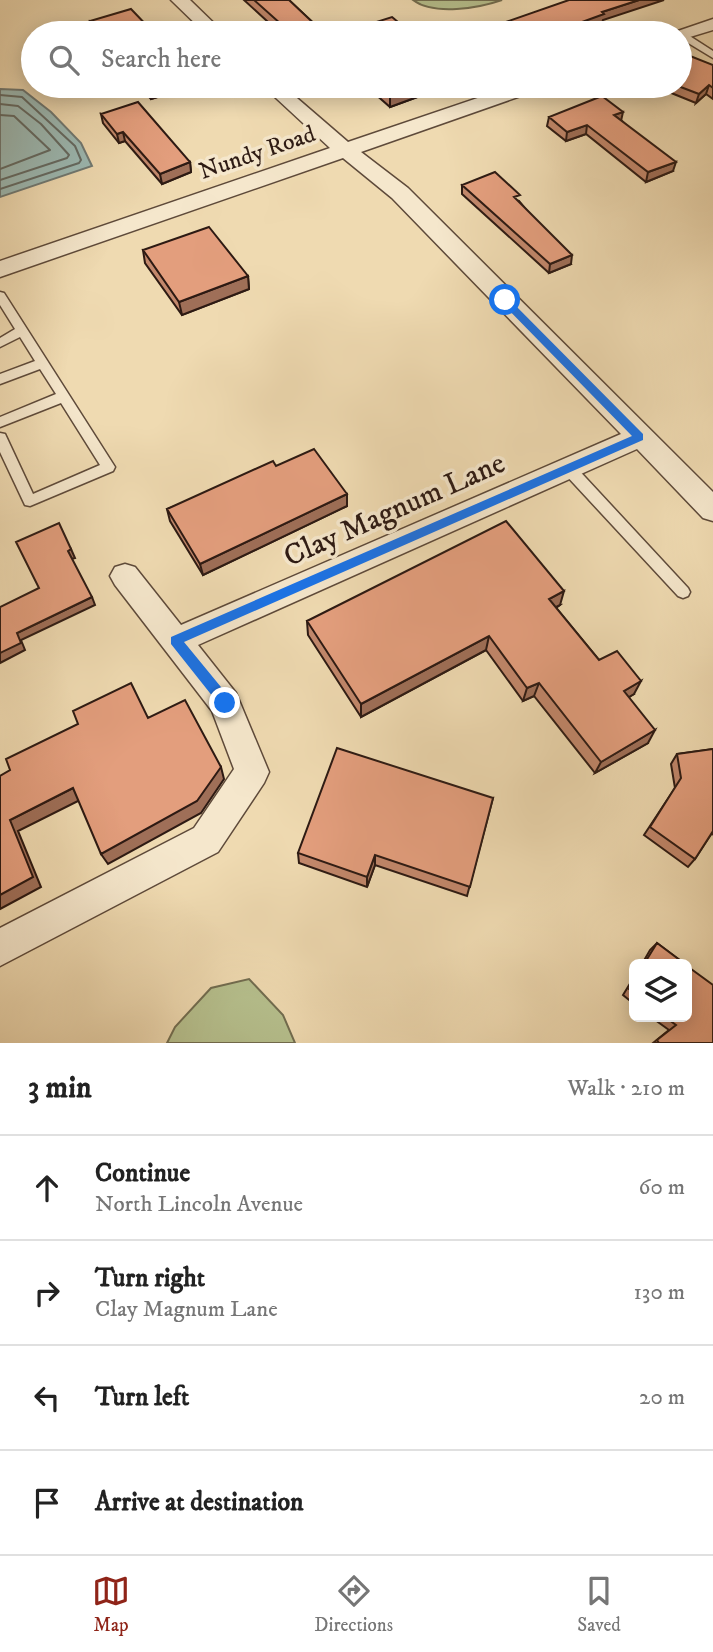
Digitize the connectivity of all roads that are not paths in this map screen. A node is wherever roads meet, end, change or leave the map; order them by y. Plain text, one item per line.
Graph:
1 (180, 0) edge
2 (202, 21) edge
3 (713, 24) edge
4 (692, 31) edge
5 (692, 42) edge
6 (713, 55) edge
7 (285, 98) edge
8 (496, 98) edge
9 (345, 149) junction
10 (0, 269) edge
11 (0, 296) edge
12 (22, 331) junction
13 (0, 343) edge
14 (42, 363) junction
15 (0, 379) edge
16 (64, 396) junction
17 (0, 422) edge
18 (639, 437) junction
19 (0, 438) edge
20 (568, 468) junction
21 (713, 510) edge
22 (125, 576) dead end
23 (683, 592) dead end
24 (176, 640) junction
25 (0, 947) edge

1 - 2 street
3 - 4 street
5 - 6 lane
7 - 9 street
8 - 9 street, Nundy Road
9 - 10 street, Nundy Road
9 - 18 street
11 - 12 lane
12 - 13 lane
12 - 14 lane
14 - 15 lane
14 - 16 lane
16 - 17 lane
16 - 19 lane
18 - 20 street, Clay Magnum Lane
18 - 21 street
20 - 23 lane
20 - 24 street, Clay Magnum Lane
22 - 24 street
24 - 25 street

